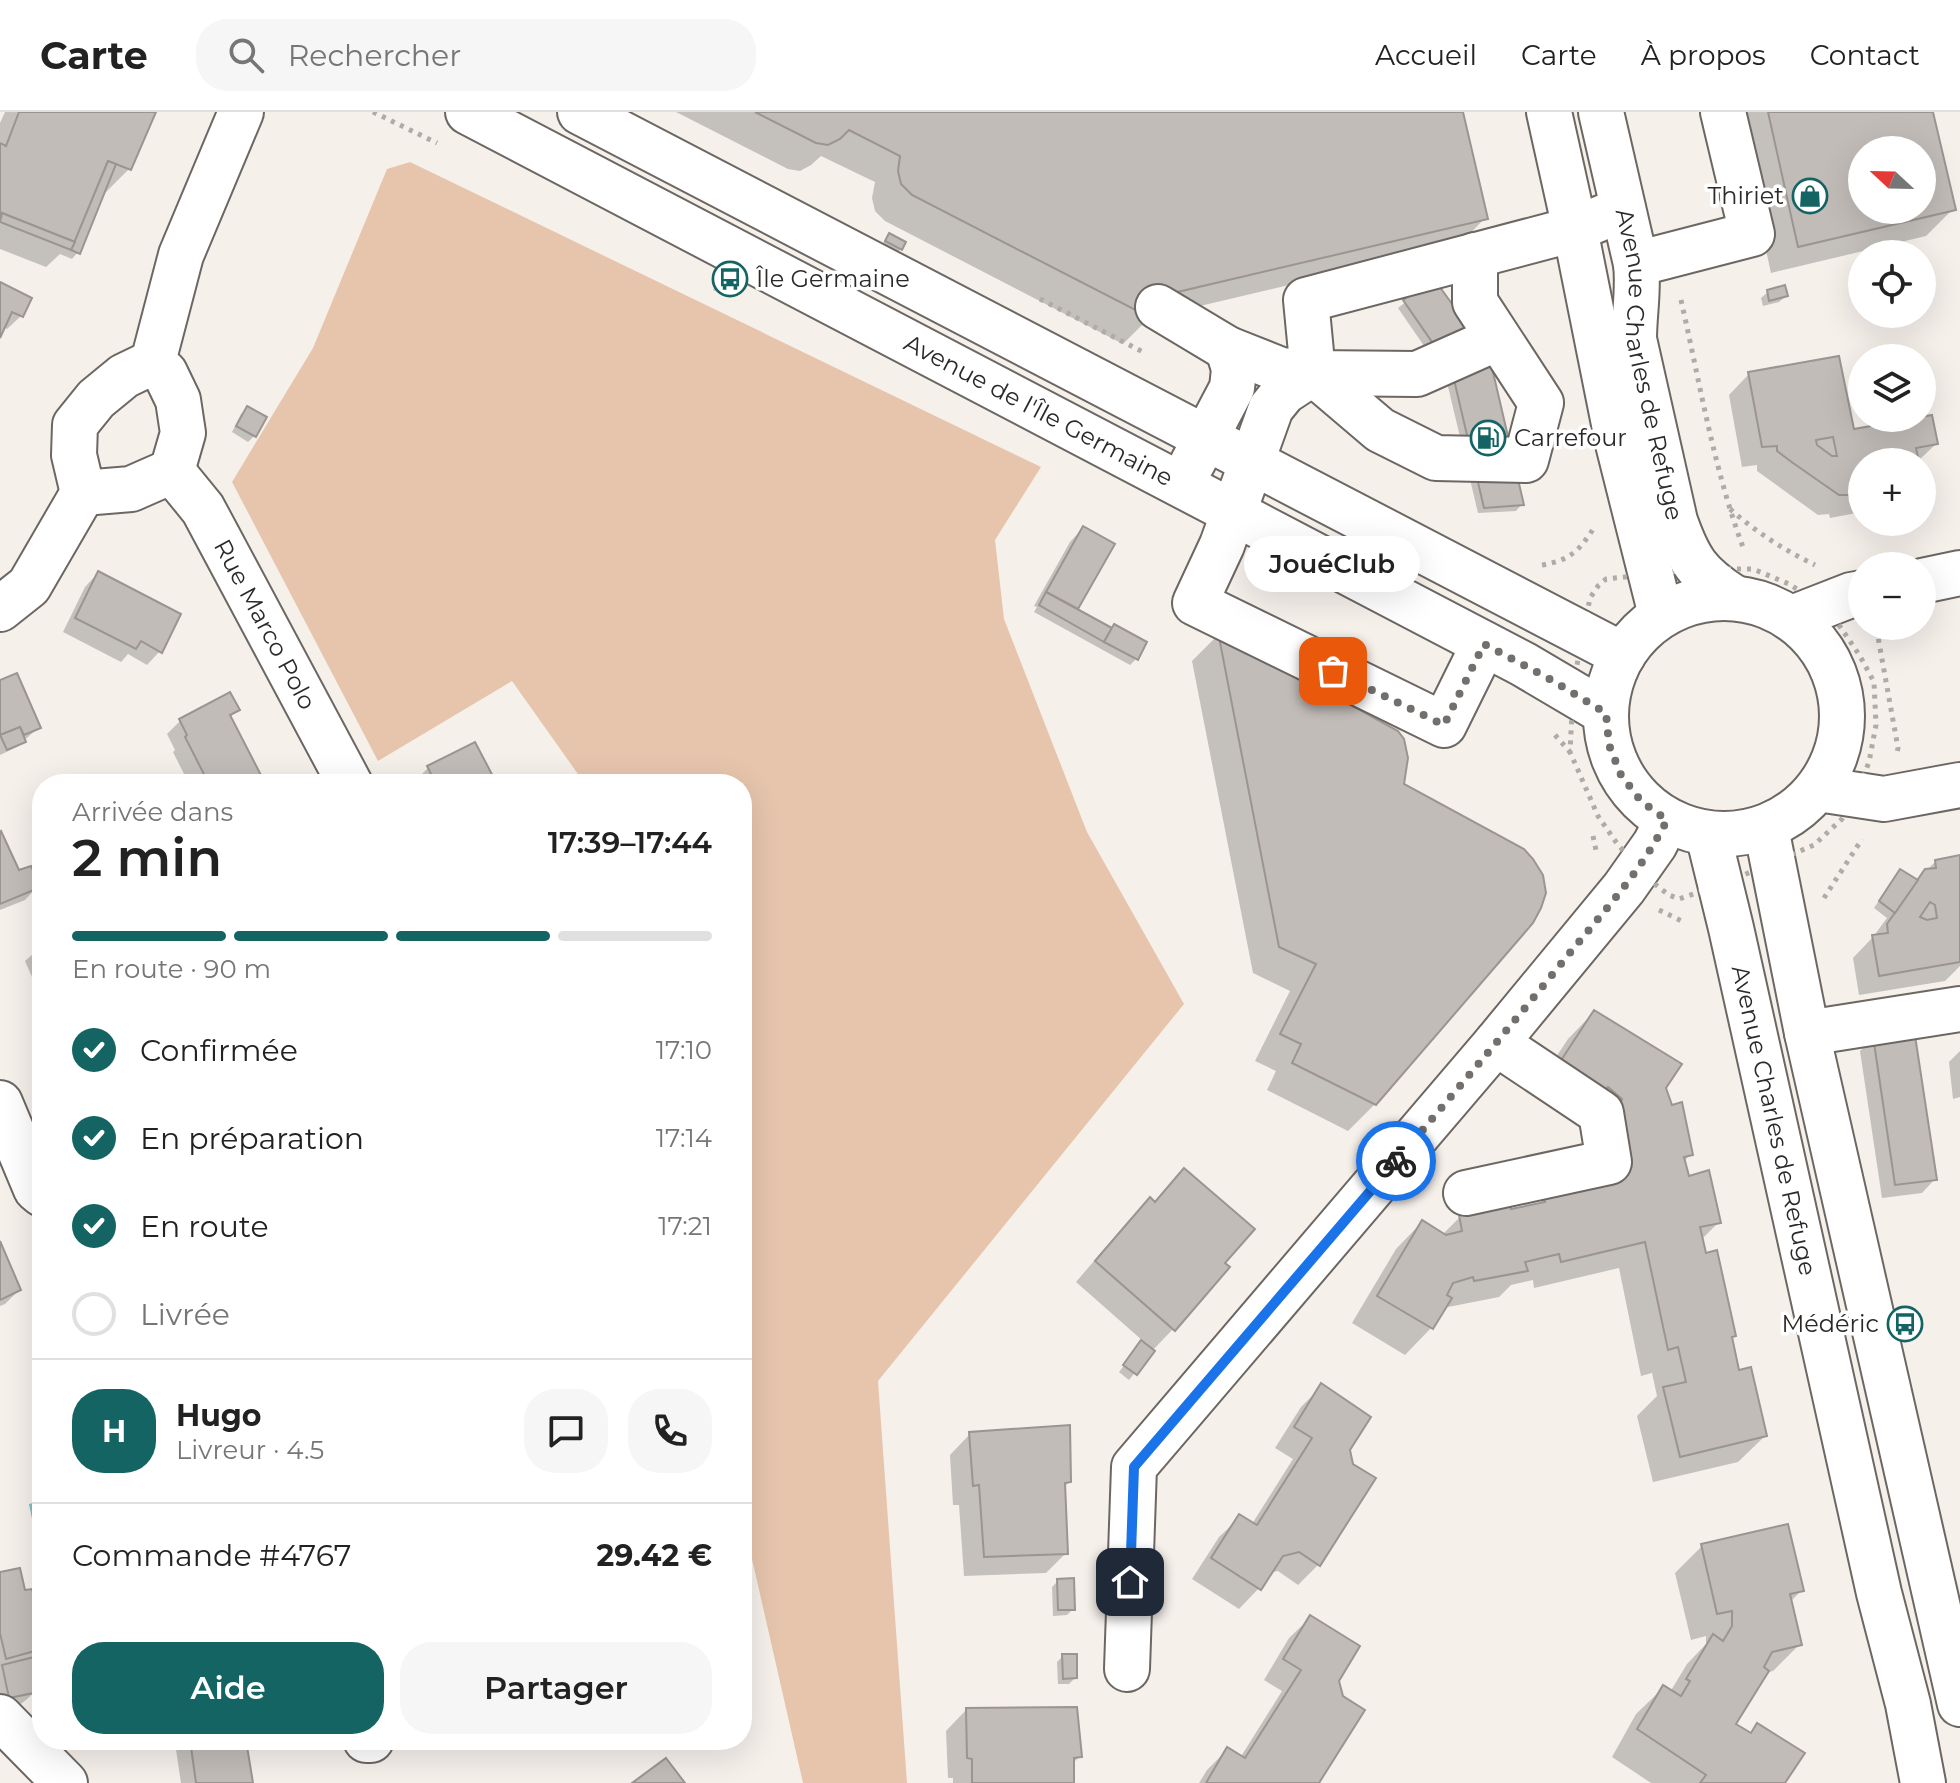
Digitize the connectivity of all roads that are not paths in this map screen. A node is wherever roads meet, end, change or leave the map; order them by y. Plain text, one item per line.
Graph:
1 (241, 112) edge
2 (468, 112) edge
3 (580, 112) edge
4 (1549, 112) edge
5 (1601, 112) edge
6 (1723, 112) edge
7 (1623, 209) junction
8 (1575, 229) junction
9 (1475, 255) junction
10 (1654, 260) junction
11 (1158, 307) dead end
12 (1498, 338) junction
13 (1228, 349) junction
14 (153, 362) junction
15 (1313, 373) junction
16 (1206, 437) junction
17 (1253, 461) junction
18 (172, 471) junction
19 (1181, 485) junction
20 (83, 493) junction
21 (1234, 513) junction
22 (1960, 573) edge
23 (1936, 578) edge
24 (1743, 583) junction
25 (1832, 603) edge
26 (0, 609) edge
27 (1661, 615) junction
28 (1484, 644) junction
29 (1623, 655) junction
30 (1590, 703) junction
31 (345, 774) edge
32 (1960, 785) edge
33 (1837, 792) junction
34 (1667, 820) junction
35 (1708, 834) junction
36 (1769, 846) junction
37 (1960, 1009) edge
38 (1807, 1033) junction
39 (1496, 1043) junction
40 (0, 1103) edge
41 (32, 1179) edge
42 (1466, 1193) dead end
43 (1127, 1669) dead end
44 (1960, 1704) edge
45 (0, 1717) edge
46 (32, 1749) edge
47 (32, 1750) edge
48 (65, 1783) edge
49 (1923, 1783) edge

1 - 14 street
2 - 19 street, Avenue de l'Île Germaine
3 - 16 street
4 - 8 street, Avenue Charles de Refuge
5 - 7 street, Avenue Charles de Refuge
6 - 10 street
7 - 8 street
7 - 10 street, Avenue Charles de Refuge
8 - 9 street
8 - 27 street, Avenue Charles de Refuge
9 - 12 street
9 - 15 street
10 - 24 street, Avenue Charles de Refuge
11 - 13 street
12 - 15 street
12 - 15 street
13 - 15 street
13 - 16 street
14 - 18 street
14 - 20 street
15 - 17 street
16 - 17 street
16 - 19 street
17 - 21 street
17 - 29 street
18 - 20 street
18 - 31 street, Rue Marco Polo
19 - 21 street, Avenue de l'Île Germaine
20 - 26 street
21 - 28 street, Avenue de l'Île Germaine
21 - 28 street
22 - 23 street
24 - 25 street
24 - 27 street
25 - 33 street
27 - 29 street
28 - 30 street, Avenue de l'Île Germaine
29 - 30 street
30 - 34 street
32 - 33 street
33 - 36 street
34 - 35 street
34 - 39 street
35 - 36 street
35 - 49 street, Avenue Charles de Refuge
36 - 38 street
37 - 38 street
38 - 44 street
39 - 42 street
39 - 43 street
40 - 41 street
45 - 46 street
47 - 48 street

